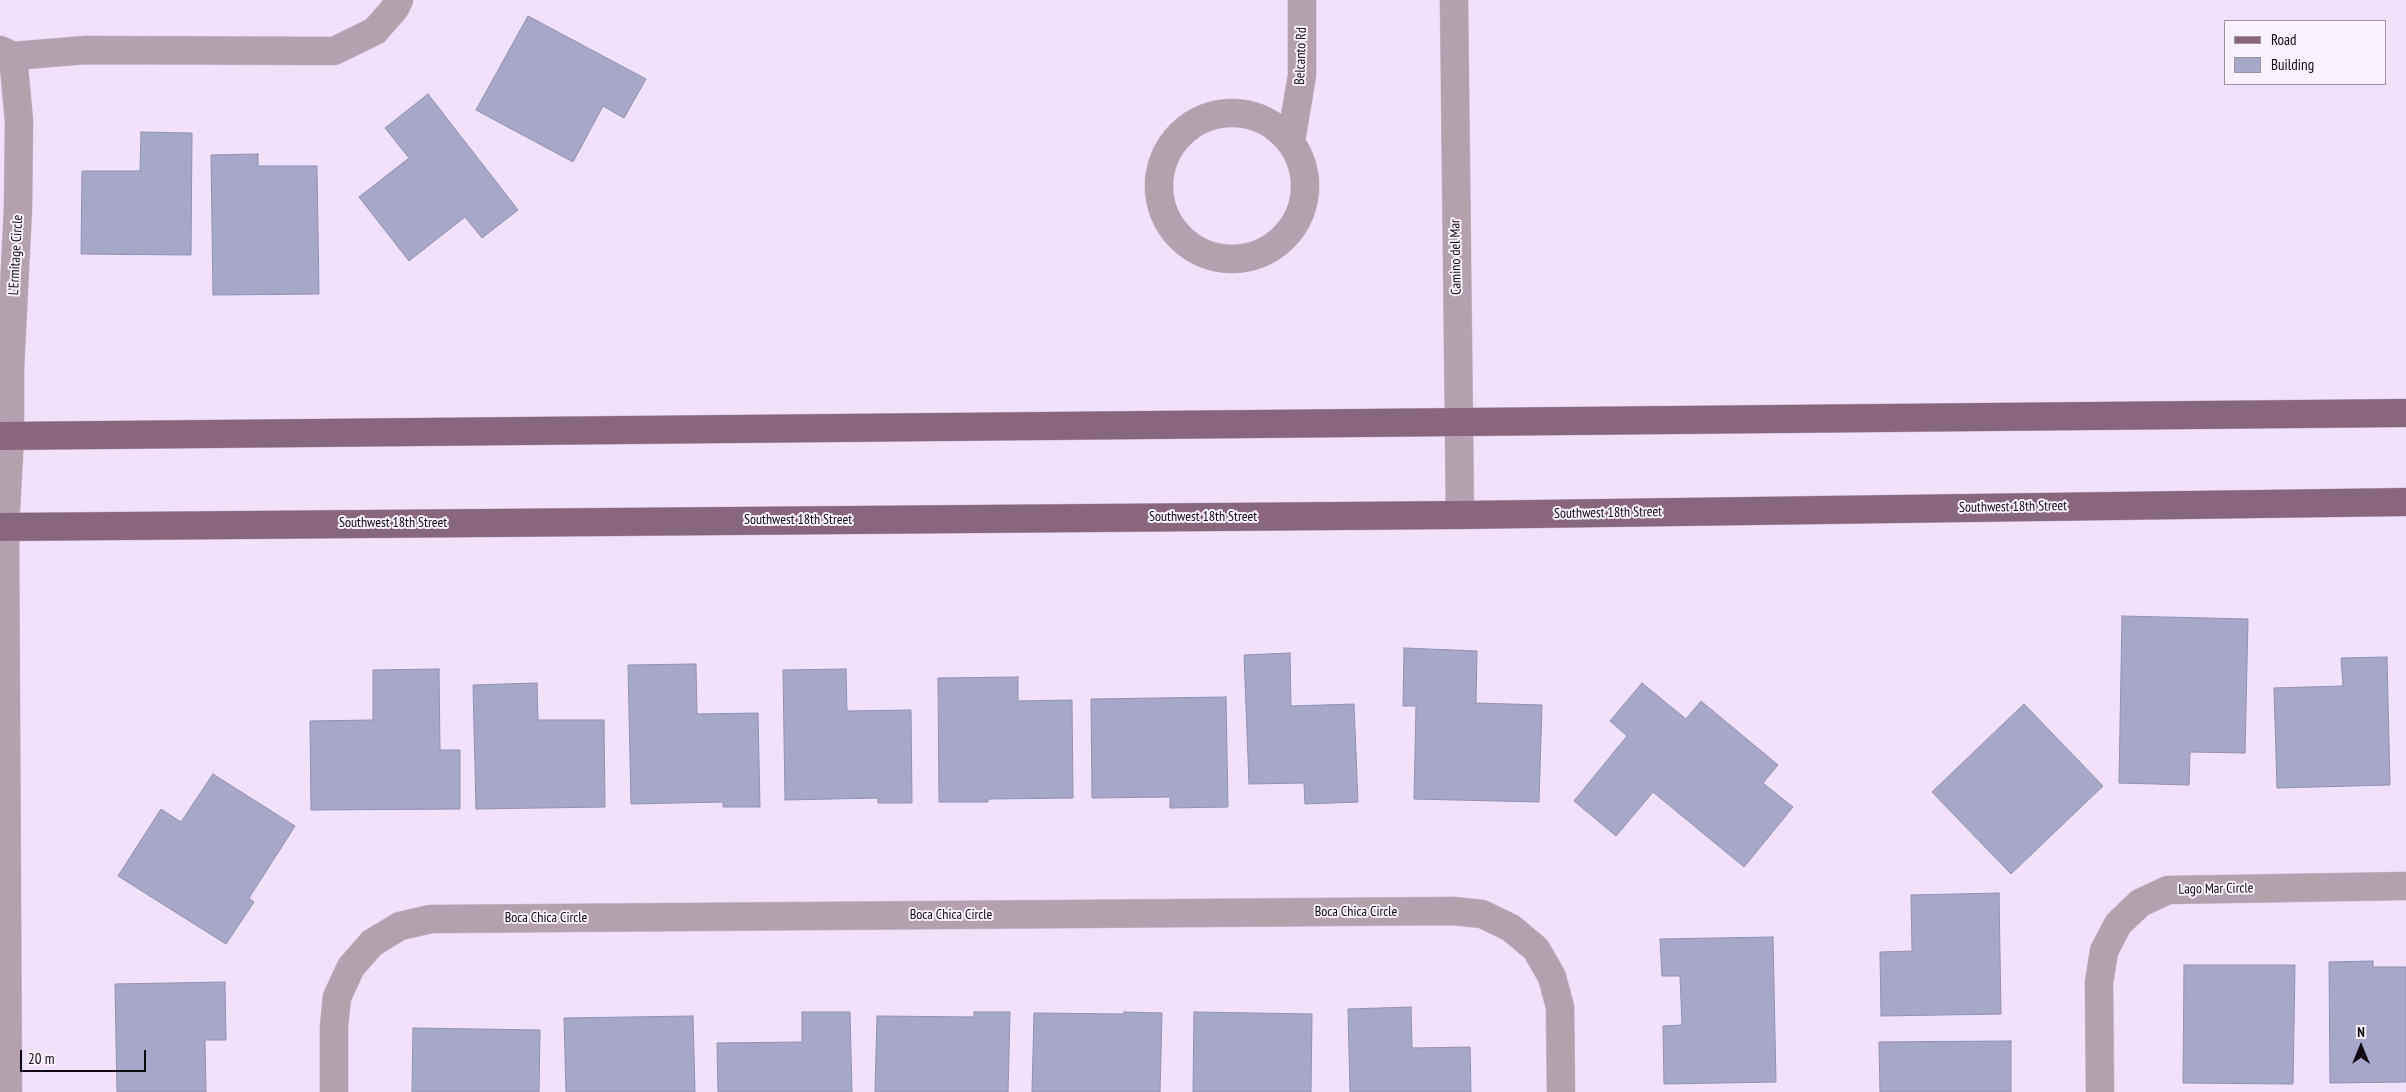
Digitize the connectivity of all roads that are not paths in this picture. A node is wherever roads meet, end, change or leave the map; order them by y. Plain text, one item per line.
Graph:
1 (399, 0) edge
2 (1302, 0) edge
3 (1454, 0) edge
4 (7, 53) edge
5 (1291, 141) junction
6 (2406, 413) edge
7 (1458, 421) junction
8 (5, 436) edge
9 (2406, 502) edge
10 (1460, 515) junction
11 (2, 521) edge
12 (2406, 886) edge
13 (8, 1092) edge
14 (334, 1092) edge
15 (1561, 1092) edge
16 (2100, 1092) edge

1 - 4 street, L'Ermitage Circle
2 - 5 street, Belcanto Rd
3 - 7 street, Camino del Mar
4 - 8 street, L'Ermitage Circle
5 - 5 street
6 - 7 main road
7 - 8 main road
7 - 10 street, Camino del Mar
8 - 11 street, L'Ermitage Circle
9 - 10 main road, Southwest 18th Street
10 - 11 main road, Southwest 18th Street
11 - 13 street, L'Ermitage Circle
12 - 16 street, Lago Mar Circle
14 - 15 street, Boca Chica Circle

